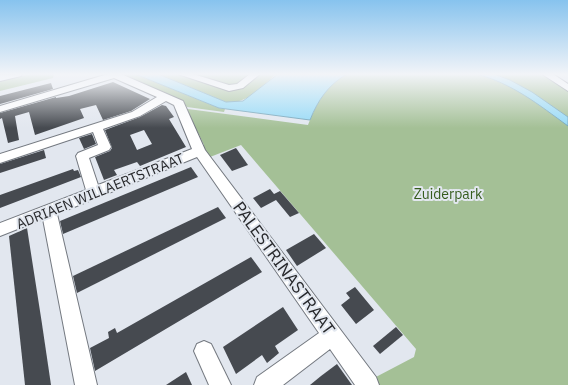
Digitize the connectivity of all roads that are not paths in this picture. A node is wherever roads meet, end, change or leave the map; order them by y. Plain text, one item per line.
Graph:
1 (60, 92) edge
2 (153, 92) edge
3 (165, 97) junction
4 (0, 109) edge
5 (96, 127) junction
6 (199, 151) junction
7 (0, 159) edge
8 (94, 193) junction
9 (49, 211) junction
10 (0, 230) edge
11 (332, 335) junction
12 (204, 351) dead end
13 (86, 385) edge
14 (220, 385) edge
15 (265, 385) edge
16 (368, 385) edge

1 - 4 street
2 - 3 street, PALESTRINASTRAAT
3 - 5 street
3 - 6 street, PALESTRINASTRAAT
5 - 7 street
5 - 8 street
6 - 8 street, ADRIAEN WILLAERTSTRAAT
6 - 11 street, PALESTRINASTRAAT
8 - 9 street, ADRIAEN WILLAERTSTRAAT
9 - 10 street, ADRIAEN WILLAERTSTRAAT
9 - 13 street
11 - 15 street
11 - 16 street, PALESTRINASTRAAT
12 - 14 street

